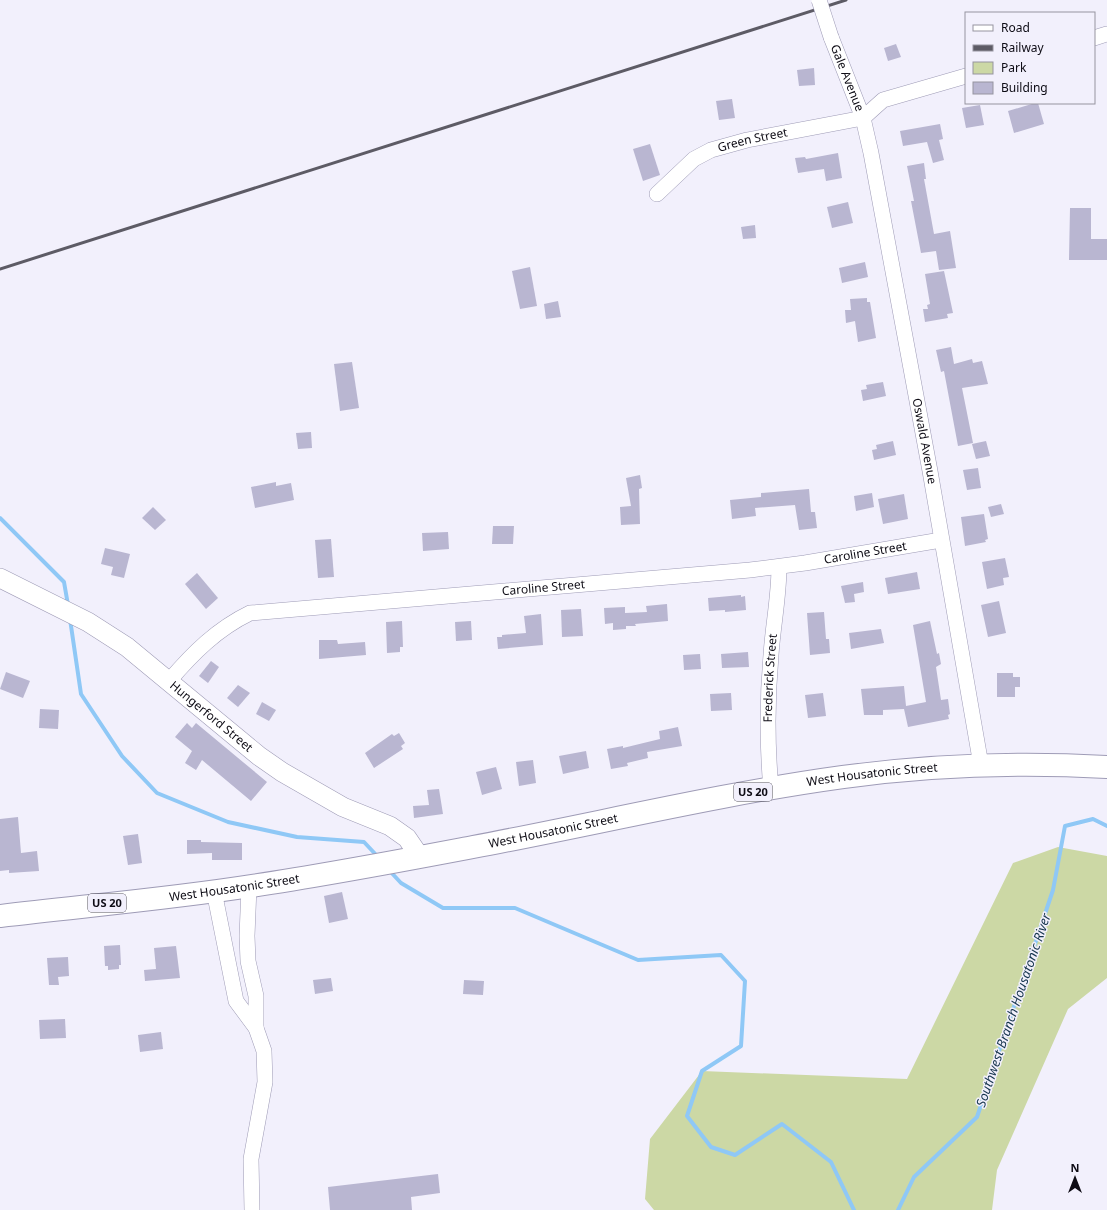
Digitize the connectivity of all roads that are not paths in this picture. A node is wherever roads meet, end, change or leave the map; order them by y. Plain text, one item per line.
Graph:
1 (819, 0) edge
2 (1107, 34) edge
3 (1095, 38) edge
4 (965, 76) edge
5 (863, 118) junction
6 (657, 194) dead end
7 (942, 540) junction
8 (779, 567) junction
9 (0, 578) edge
10 (169, 681) junction
11 (981, 765) junction
12 (1107, 767) edge
13 (771, 789) junction
14 (412, 858) junction
15 (249, 887) junction
16 (214, 891) junction
17 (0, 916) edge
18 (256, 1028) junction
19 (252, 1210) edge

1 - 5 street, Gale Avenue, bridge
2 - 3 street
4 - 5 street, Gale Avenue
5 - 6 street, Green Street
5 - 7 street, Oswald Avenue
7 - 8 street, Caroline Street
7 - 11 street, Oswald Avenue
8 - 10 street, Caroline Street
8 - 13 street, Frederick Street
9 - 10 street, Hungerford Street
10 - 14 street, Hungerford Street
11 - 12 highway, West Housatonic Street / US 20
11 - 13 highway, West Housatonic Street / US 20
13 - 14 highway, West Housatonic Street / US 20
14 - 15 highway, West Housatonic Street / US 20
15 - 16 highway, West Housatonic Street / US 20
15 - 18 street
16 - 17 highway, West Housatonic Street / US 20
16 - 18 street
18 - 19 street

